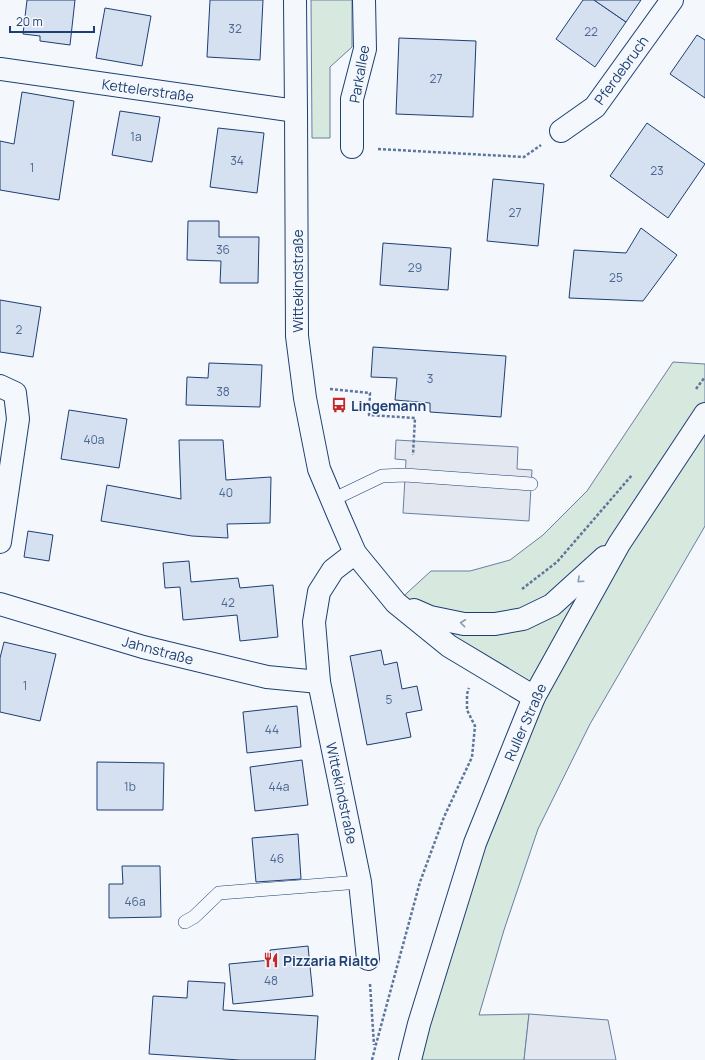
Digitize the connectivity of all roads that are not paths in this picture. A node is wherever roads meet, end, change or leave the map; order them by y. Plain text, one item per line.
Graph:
1 (295, 0) edge
2 (364, 0) edge
3 (672, 0) edge
4 (0, 69) edge
5 (296, 111) junction
6 (561, 131) road end
7 (352, 147) road end
8 (0, 386) edge
9 (705, 414) edge
10 (532, 484) dead end
11 (332, 500) junction
12 (0, 542) edge
13 (619, 544) junction
14 (355, 553) junction
15 (396, 602) junction
16 (0, 604) edge
17 (319, 682) junction
18 (534, 697) junction
19 (360, 882) junction
20 (185, 922) dead end
21 (368, 959) road end
22 (410, 1060) edge

1 - 5 street, Wittekindstraße
2 - 7 street, Parkallee
3 - 6 street, Pferdebruch
4 - 5 street, Kettelerstraße
5 - 11 street, Wittekindstraße
8 - 12 street
9 - 13 street, Ruller Straße
10 - 11 lane
11 - 14 street, Wittekindstraße
13 -> 15 street
13 - 18 street, Ruller Straße
14 - 15 street, Wittekindstraße
14 - 17 street, Wittekindstraße
15 - 18 street, Wittekindstraße
16 - 17 street, Jahnstraße
17 - 19 street, Wittekindstraße
18 - 22 street, Ruller Straße
19 - 20 lane
19 - 21 street, Wittekindstraße

